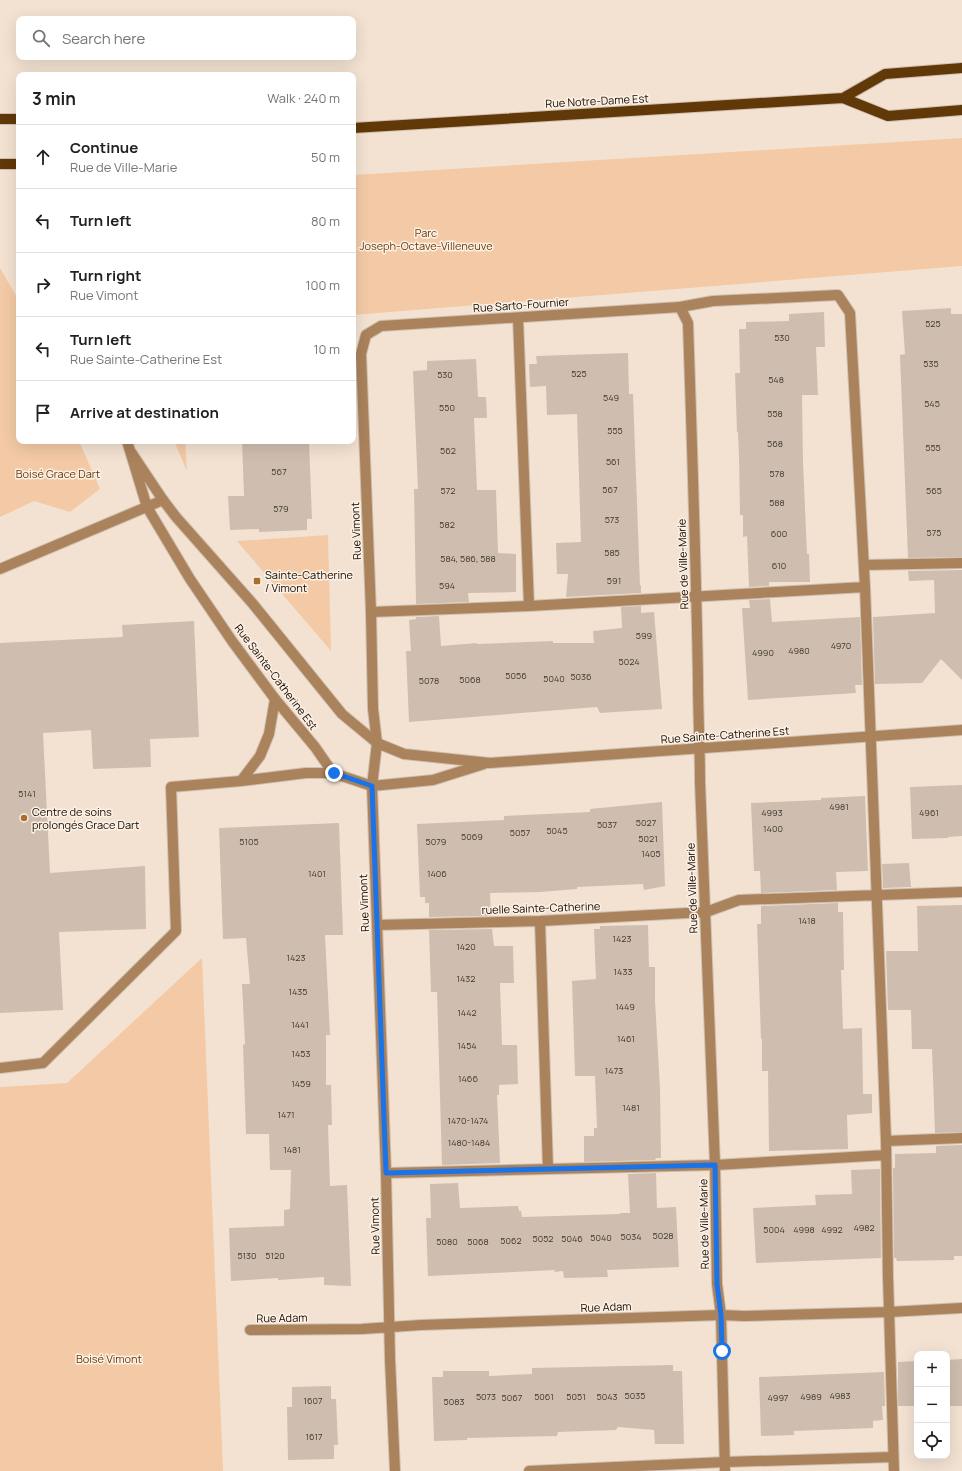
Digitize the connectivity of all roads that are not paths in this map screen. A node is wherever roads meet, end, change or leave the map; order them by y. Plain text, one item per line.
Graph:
1 (962, 68) edge
2 (843, 98) junction
3 (962, 110) edge
4 (0, 119) edge
5 (16, 120) edge
6 (356, 128) edge
7 (0, 164) edge
8 (16, 164) edge
9 (680, 307) junction
10 (518, 318) junction
11 (366, 334) joint
12 (128, 444) edge
13 (131, 452) junction
14 (163, 500) junction
15 (147, 507) junction
16 (962, 562) edge
17 (864, 565) junction
18 (0, 569) edge
19 (865, 587) junction
20 (696, 596) junction
21 (529, 606) junction
22 (371, 612) junction
23 (275, 698) junction
24 (962, 730) edge
25 (871, 736) junction
26 (377, 743) junction
27 (700, 748) junction
28 (490, 763) junction
29 (334, 773) junction
30 (241, 781) junction
31 (372, 786) junction
32 (962, 892) edge
33 (876, 896) junction
34 (706, 912) junction
35 (540, 921) junction
36 (377, 925) junction
37 (0, 1068) edge
38 (962, 1138) edge
39 (886, 1141) junction
40 (886, 1155) junction
41 (715, 1165) junction
42 (548, 1169) junction
43 (386, 1173) junction
44 (962, 1308) edge
45 (889, 1312) junction
46 (721, 1315) junction
47 (390, 1328) junction
48 (250, 1330) dead end
49 (893, 1457) junction
50 (725, 1467) edge
51 (560, 1470) edge
52 (395, 1471) edge
53 (529, 1471) edge
54 (894, 1471) edge

1 - 2 main road, Rue Notre-Dame Est
2 - 3 main road, Rue Notre-Dame Est
2 - 6 main road, Rue Notre-Dame Est
4 - 5 main road
7 - 8 main road
9 - 10 street, Rue Sarto-Fournier
9 - 17 street, Rue Sarto-Fournier
9 - 20 street, Rue de Ville-Marie
10 - 11 street, Rue Sarto-Fournier
10 - 21 street
11 - 22 street, Rue Vimont
12 - 13 street, Rue Sainte-Catherine Est
13 - 14 street, Rue Sainte-Catherine Est
13 - 15 street, Rue Sainte-Catherine Est
14 - 15 street
14 - 26 street, Rue Sainte-Catherine Est
15 - 18 street
15 - 23 street, Rue Sainte-Catherine Est
16 - 17 street
17 - 19 street
19 - 20 street
19 - 25 street
20 - 21 street
20 - 27 street, Rue de Ville-Marie
21 - 22 street
22 - 26 street, Rue Vimont
23 - 29 street, Rue Sainte-Catherine Est
23 - 30 street
24 - 25 street, Rue Sainte-Catherine Est
25 - 27 street, Rue Sainte-Catherine Est
25 - 33 street
26 - 28 street, Rue Sainte-Catherine Est
26 - 31 street, Rue Vimont
27 - 28 street, Rue Sainte-Catherine Est
27 - 34 street, Rue de Ville-Marie
28 - 31 street, Rue Sainte-Catherine Est
29 - 30 street
29 - 31 street, Rue Sainte-Catherine Est
30 - 37 street
31 - 36 street, Rue Vimont
32 - 33 street, ruelle Sainte-Catherine
33 - 34 street, ruelle Sainte-Catherine
33 - 39 street
34 - 35 street, ruelle Sainte-Catherine
34 - 41 street, Rue de Ville-Marie
35 - 36 street, ruelle Sainte-Catherine
35 - 42 street
36 - 43 street, Rue Vimont
38 - 39 street
39 - 40 street
40 - 41 street
40 - 45 street
41 - 42 street
41 - 46 street, Rue de Ville-Marie
42 - 43 street
43 - 47 street, Rue Vimont
44 - 45 street, Rue Adam
45 - 46 street, Rue Adam
45 - 49 street
46 - 47 street, Rue Adam
46 - 50 street, Rue de Ville-Marie
47 - 48 street, Rue Adam
47 - 52 street, Rue Vimont
49 - 50 street
49 - 54 street
50 - 51 street
51 - 53 street

